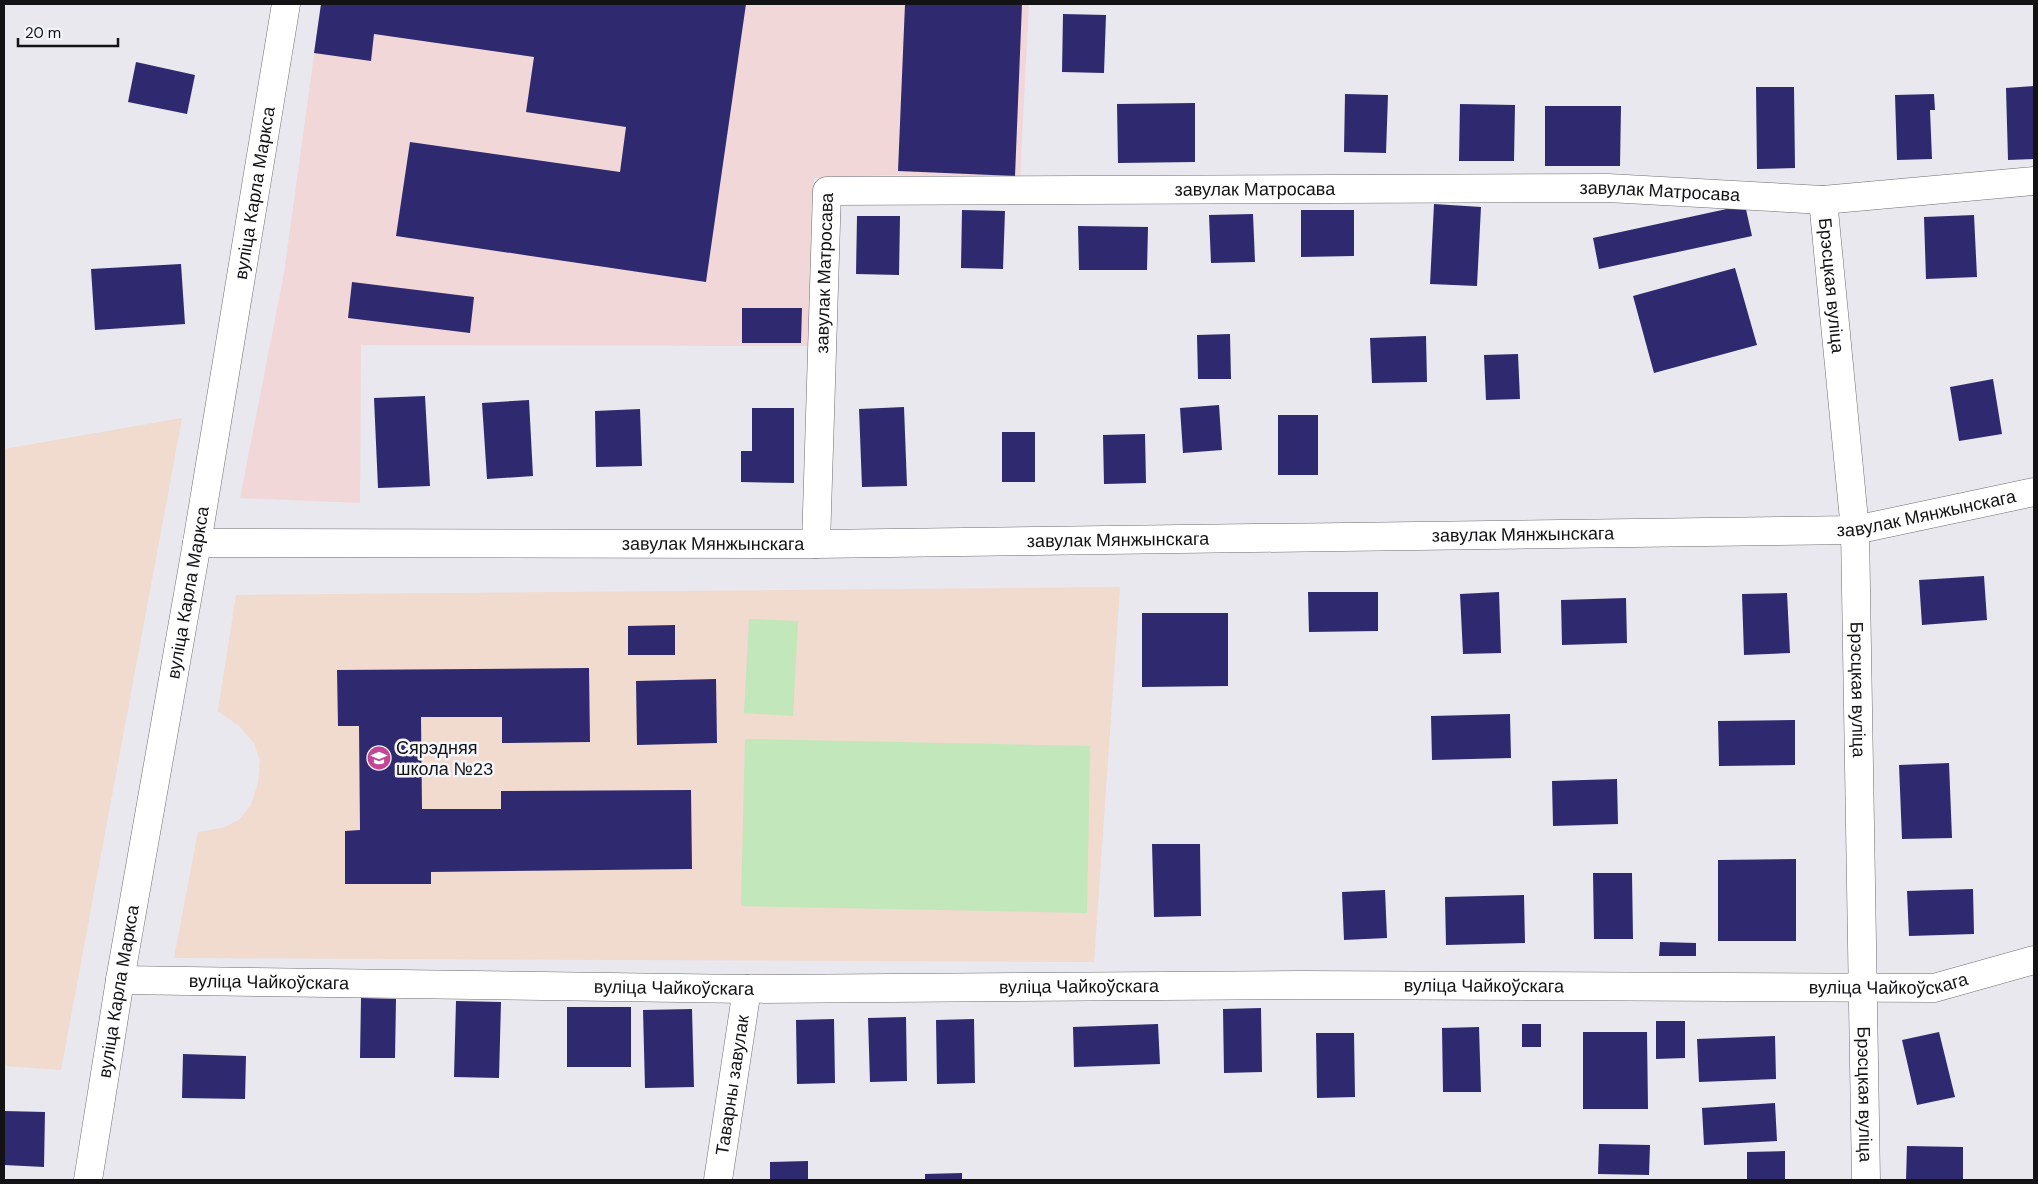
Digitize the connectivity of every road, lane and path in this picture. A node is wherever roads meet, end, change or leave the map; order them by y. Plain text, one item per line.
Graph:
1 (286, 4) edge
2 (2034, 181) edge
3 (1823, 200) junction
4 (2034, 492) edge
5 (1856, 530) junction
6 (197, 543) junction
7 (816, 544) junction
8 (2034, 960) edge
9 (120, 980) junction
10 (1864, 988) junction
11 (747, 989) junction
12 (88, 1180) edge
13 (718, 1180) edge
14 (1866, 1180) edge

1 - 6 street, вуліца Карла Маркса
2 - 3 street, завулак Матросава
3 - 5 street, Брэсцкая вуліца
3 - 7 street, завулак Матросава
4 - 5 street, завулак Мянжынскага
5 - 7 street, завулак Мянжынскага
5 - 10 street, Брэсцкая вуліца
6 - 7 street, завулак Мянжынскага
6 - 9 street, вуліца Карла Маркса
8 - 10 street, вуліца Чайкоўскага
9 - 11 street, вуліца Чайкоўскага
9 - 12 street, вуліца Карла Маркса
10 - 11 street, вуліца Чайкоўскага
10 - 14 street, Брэсцкая вуліца
11 - 13 street, Таварны завулак

